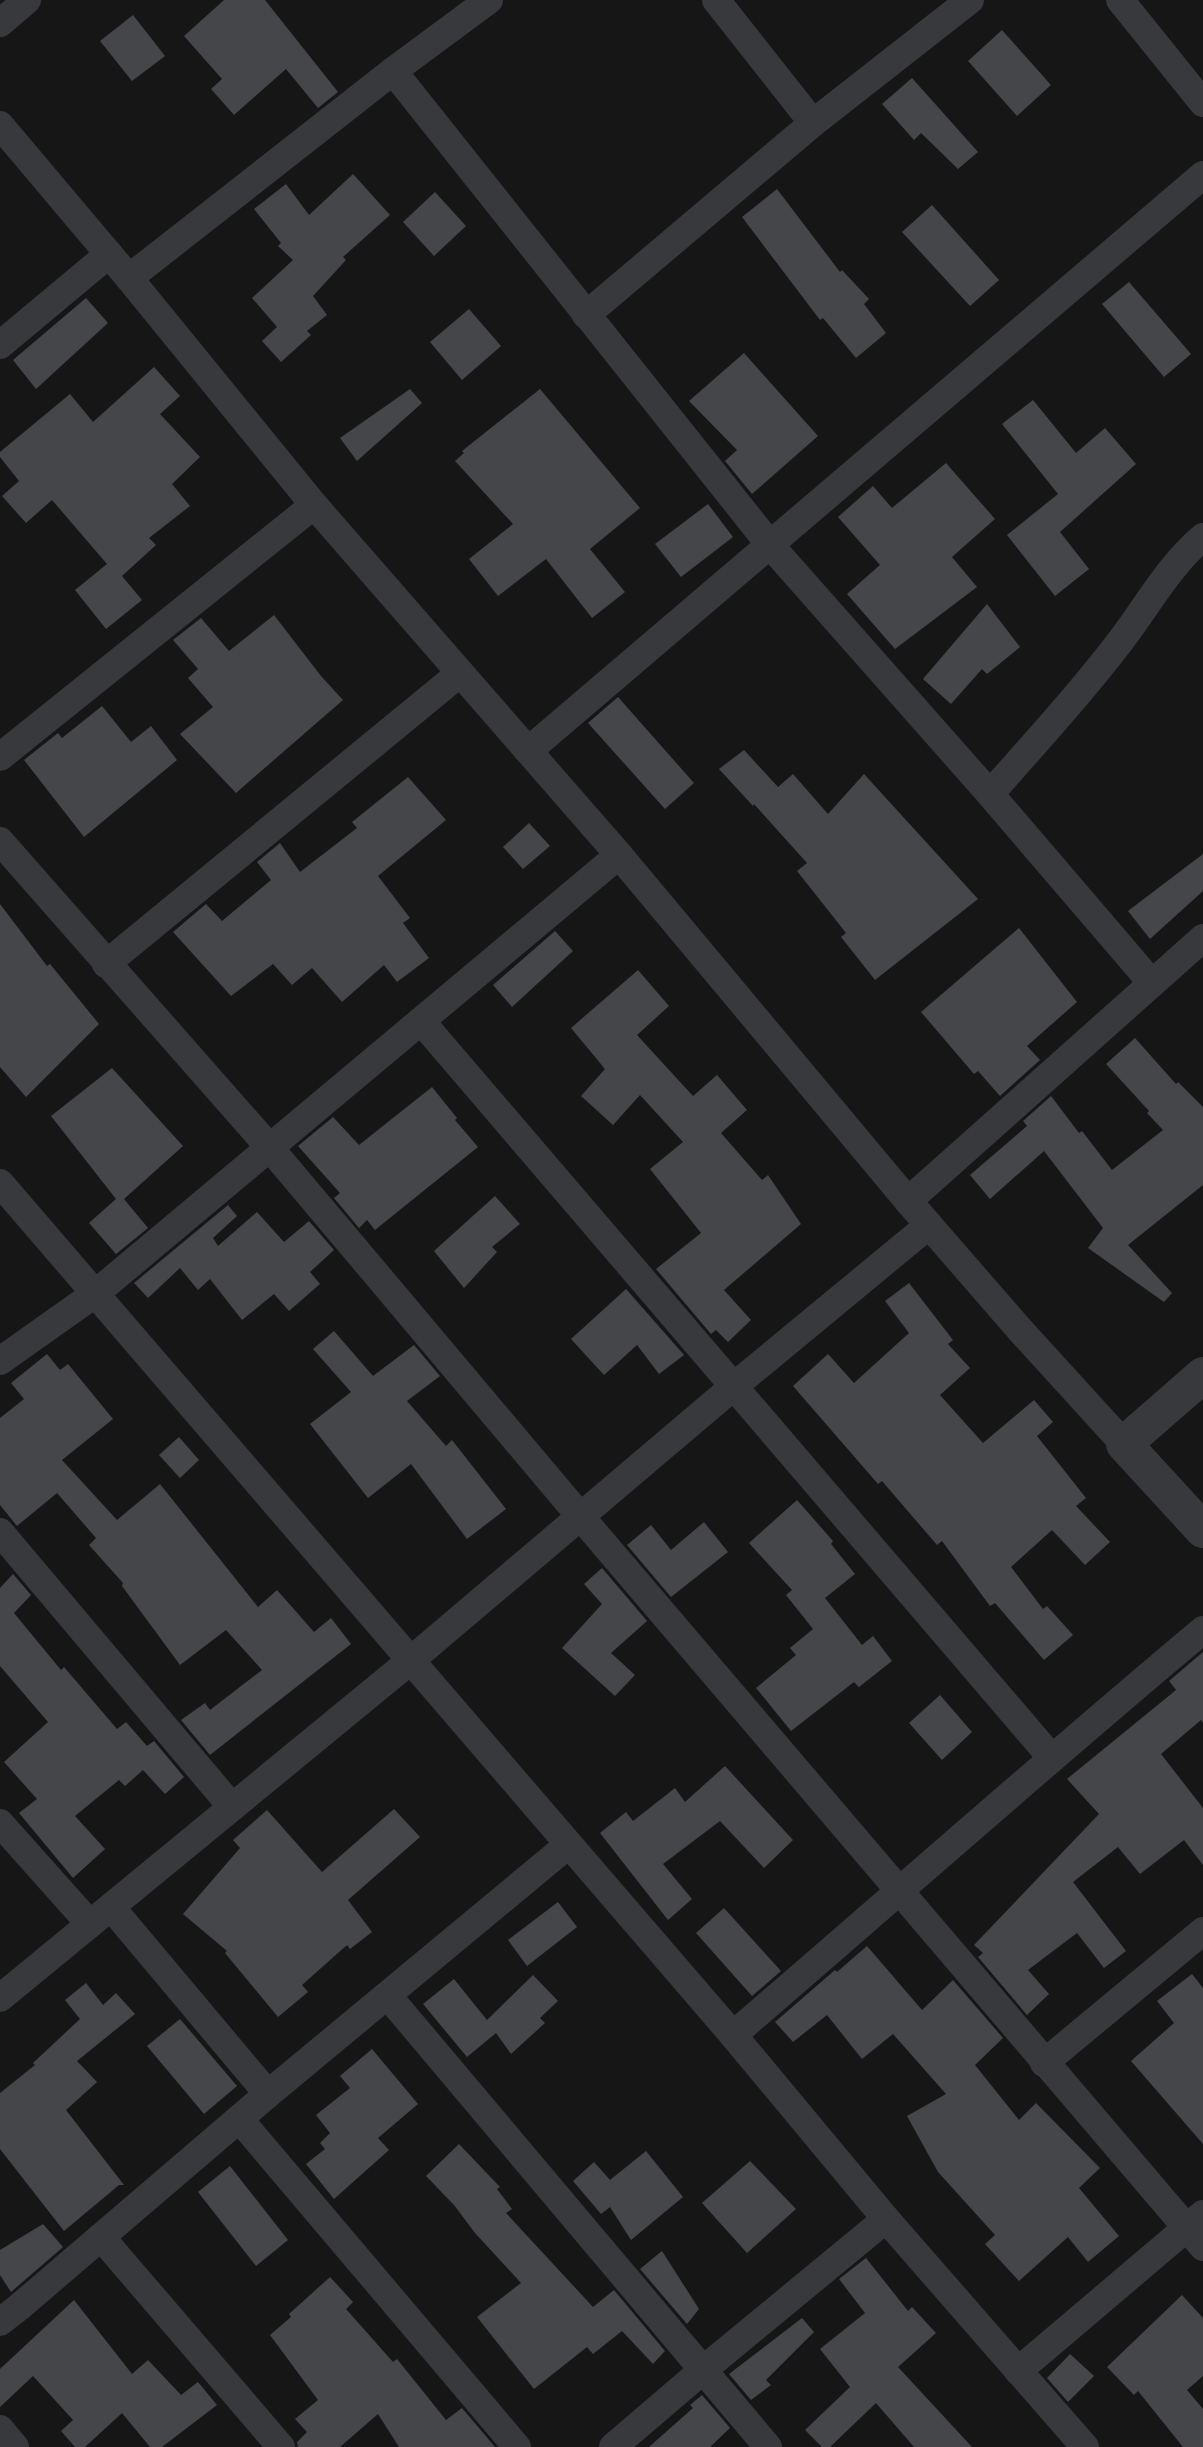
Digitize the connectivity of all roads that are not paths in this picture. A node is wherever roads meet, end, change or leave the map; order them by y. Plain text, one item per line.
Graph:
1 (27, 0) edge
2 (489, 0) edge
3 (716, 0) edge
4 (970, 0) edge
5 (1120, 0) edge
6 (0, 23) edge
7 (393, 71) junction
8 (1203, 103) edge
9 (813, 123) junction
10 (0, 125) edge
11 (1203, 175) edge
12 (109, 254) junction
13 (129, 278) junction
14 (586, 315) junction
15 (0, 345) edge
16 (314, 505) junction
17 (771, 546) junction
18 (1200, 547) edge
19 (459, 674) junction
20 (528, 751) junction
21 (0, 757) edge
22 (990, 794) junction
23 (0, 841) edge
24 (619, 855) junction
25 (1203, 938) edge
26 (106, 964) junction
27 (1151, 982) junction
28 (421, 1021) junction
29 (270, 1148) junction
30 (0, 1183) edge
31 (908, 1201) junction
32 (929, 1225) junction
33 (96, 1293) junction
34 (0, 1361) edge
35 (1203, 1375) edge
36 (733, 1387) junction
37 (1124, 1444) junction
38 (580, 1516) junction
39 (1203, 1530) edge
40 (0, 1532) edge
41 (1203, 1630) edge
42 (410, 1661) junction
43 (1051, 1757) junction
44 (232, 1807) junction
45 (0, 1823) edge
46 (568, 1845) junction
47 (900, 1891) junction
48 (100, 1915) junction
49 (1203, 1931) edge
50 (388, 1996) junction
51 (0, 1998) edge
52 (733, 2035) junction
53 (1044, 2063) junction
54 (268, 2094) junction
55 (240, 2120) junction
56 (886, 2219) junction
57 (1198, 2230) edge
58 (101, 2237) junction
59 (0, 2322) edge
60 (703, 2370) junction
61 (1018, 2371) junction
62 (0, 2429) edge
63 (15, 2447) edge
64 (281, 2447) edge
65 (517, 2447) edge
66 (613, 2447) edge
67 (768, 2447) edge
68 (1085, 2447) edge

1 - 6 street
2 - 7 street
3 - 9 street
4 - 9 street
5 - 8 street
7 - 13 street
7 - 14 street
9 - 14 street
10 - 12 street
11 - 17 street
12 - 13 street
12 - 15 street
13 - 16 street
14 - 17 street
16 - 19 street
16 - 21 street
17 - 20 street
17 - 22 street
18 - 22 street
19 - 20 street
19 - 26 street
20 - 24 street
22 - 27 street
23 - 26 street
24 - 28 street
24 - 31 street
25 - 27 street
26 - 29 street
27 - 31 street
28 - 29 street
28 - 36 street
29 - 33 street
29 - 38 street
30 - 33 street
31 - 32 street
32 - 36 street
32 - 37 street
33 - 34 street
33 - 42 street
35 - 37 street
36 - 38 street
36 - 43 street
37 - 39 street
38 - 42 street
38 - 47 street
40 - 44 street
41 - 43 street
42 - 44 street
42 - 46 street
43 - 47 street
44 - 48 street
45 - 48 street
46 - 50 street
46 - 52 street
47 - 52 street
47 - 53 street
48 - 51 street
48 - 54 street
49 - 53 street
50 - 54 street
50 - 60 street
52 - 56 street
53 - 57 street
54 - 55 street
55 - 58 street
55 - 65 street
56 - 60 street
56 - 61 street
57 - 61 street
58 - 59 street
58 - 64 street
60 - 66 street
60 - 67 street
61 - 68 street
62 - 63 street

